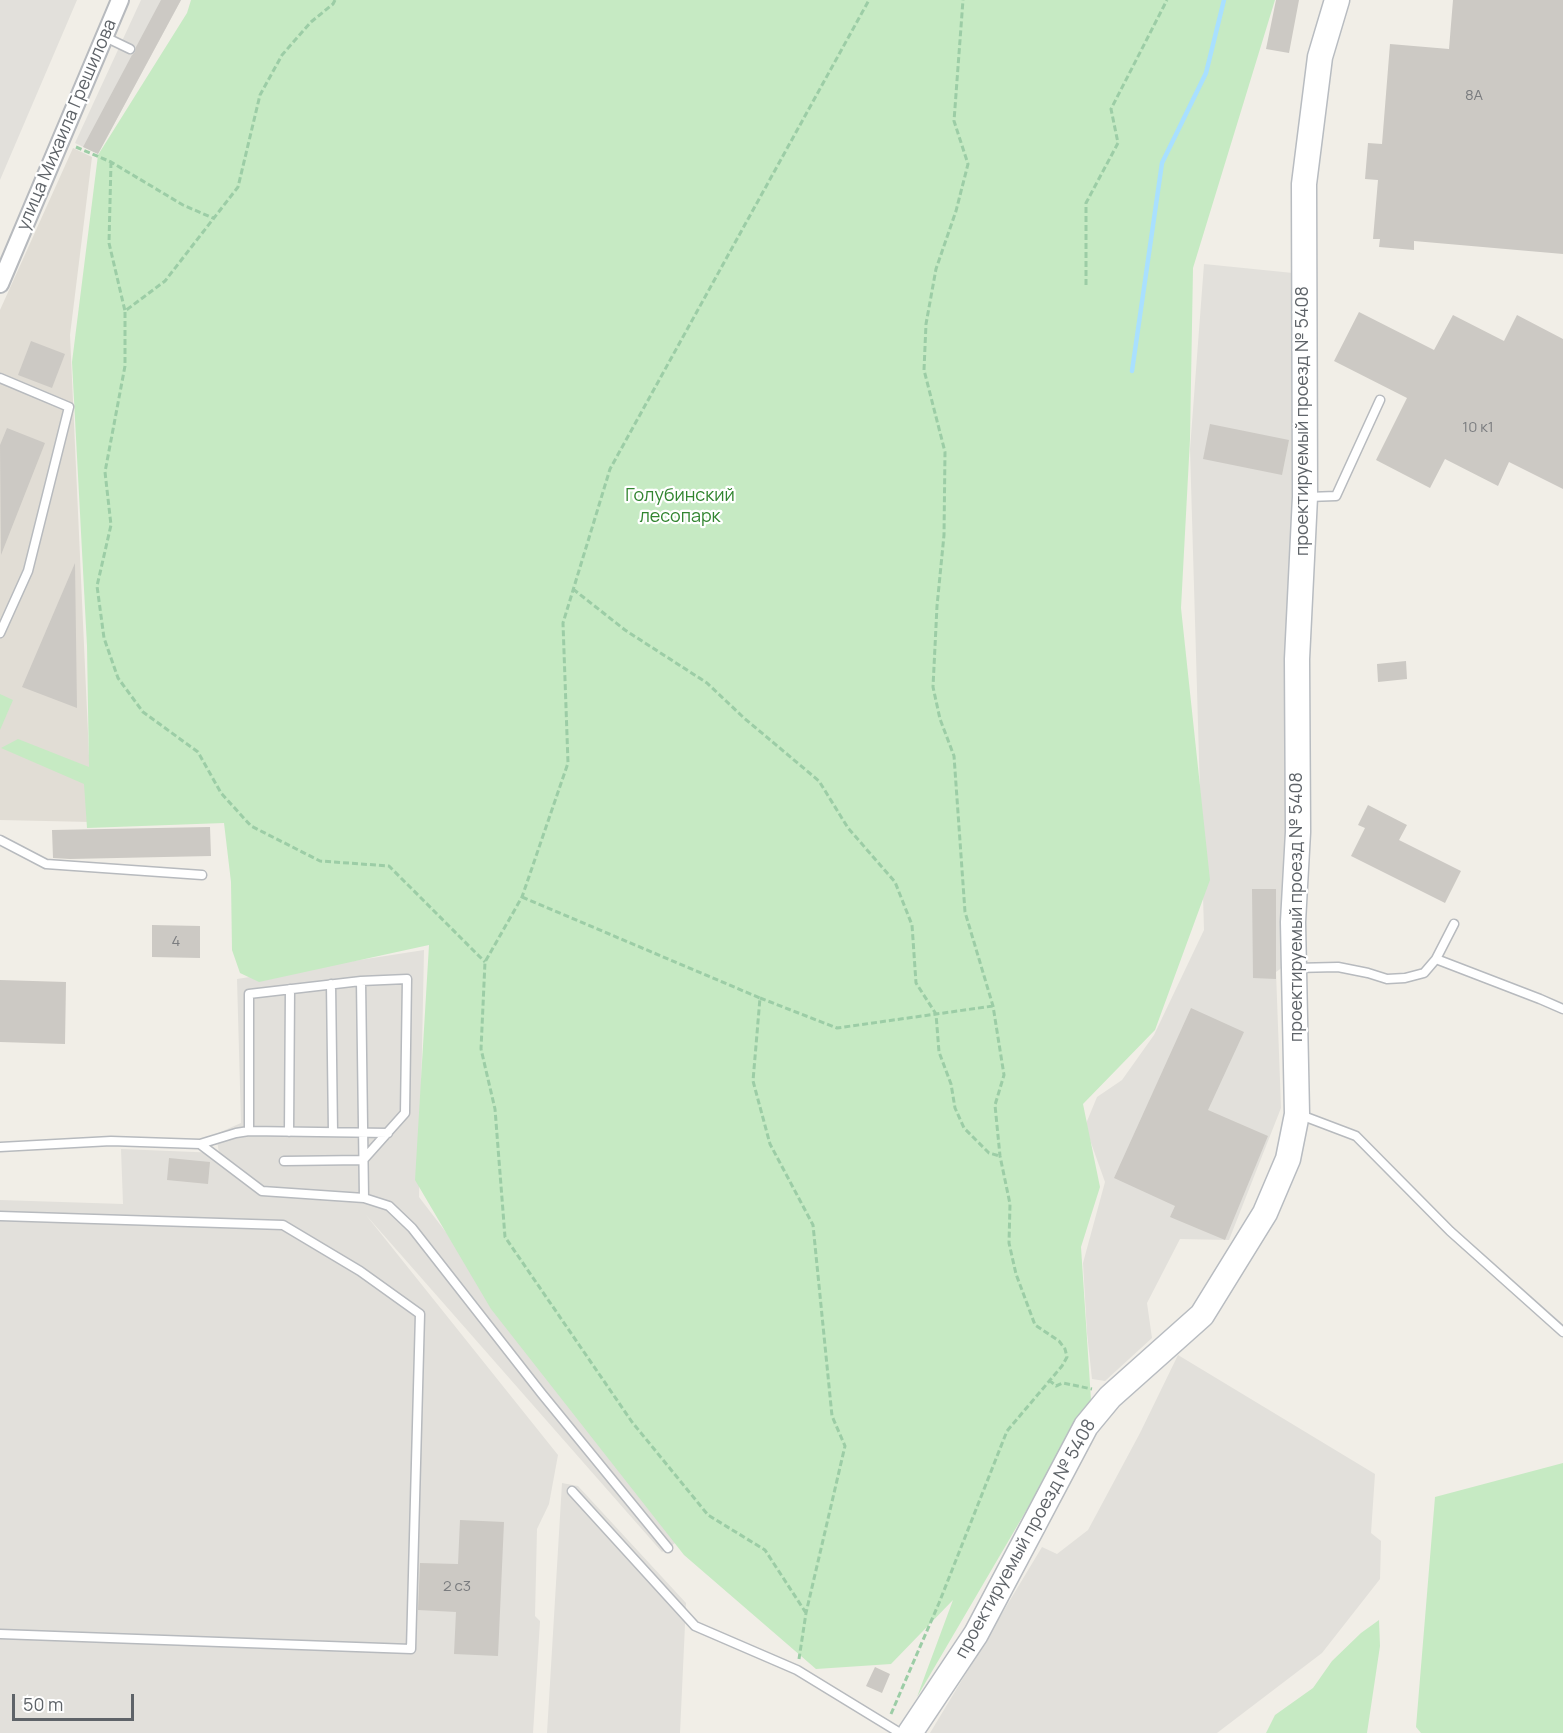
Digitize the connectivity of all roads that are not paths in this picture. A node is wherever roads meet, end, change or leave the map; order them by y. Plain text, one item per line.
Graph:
1 (120, 0) edge
2 (1336, 0) edge
3 (105, 37) junction
4 (130, 49) dead end
5 (0, 284) edge
6 (0, 378) edge
7 (1380, 400) dead end
8 (1305, 497) junction
9 (0, 633) edge
10 (0, 840) edge
11 (202, 875) dead end
12 (1454, 924) dead end
13 (1436, 959) junction
14 (1294, 968) junction
15 (362, 981) junction
16 (331, 984) junction
17 (290, 989) junction
18 (1563, 1009) edge
19 (1297, 1114) junction
20 (249, 1131) junction
21 (289, 1132) junction
22 (333, 1132) junction
23 (363, 1133) junction
24 (388, 1133) junction
25 (200, 1144) junction
26 (0, 1147) edge
27 (363, 1160) junction
28 (284, 1161) dead end
29 (364, 1198) junction
30 (0, 1216) edge
31 (1563, 1332) edge
32 (572, 1491) dead end
33 (668, 1548) dead end
34 (0, 1634) edge
35 (900, 1733) edge
36 (910, 1733) edge

1 - 3 street, улица Михаила Грешилова
2 - 8 street, проектируемый проезд № 5408
3 - 4 lane
3 - 5 street, улица Михаила Грешилова
6 - 9 lane
7 - 8 lane
8 - 14 street, проектируемый проезд № 5408
10 - 11 lane
12 - 13 lane
13 - 14 lane
13 - 18 lane
14 - 19 street, проектируемый проезд № 5408
15 - 16 lane
15 - 23 lane
15 - 24 lane
16 - 17 lane
16 - 22 lane
17 - 20 lane
17 - 21 lane
19 - 31 lane
19 - 36 street, проектируемый проезд № 5408
20 - 21 lane
20 - 25 lane
21 - 22 lane
22 - 23 lane
23 - 24 lane
23 - 27 lane
24 - 27 lane
25 - 26 lane
25 - 29 lane
27 - 28 lane
27 - 29 lane
29 - 33 lane
30 - 34 lane
32 - 35 lane

